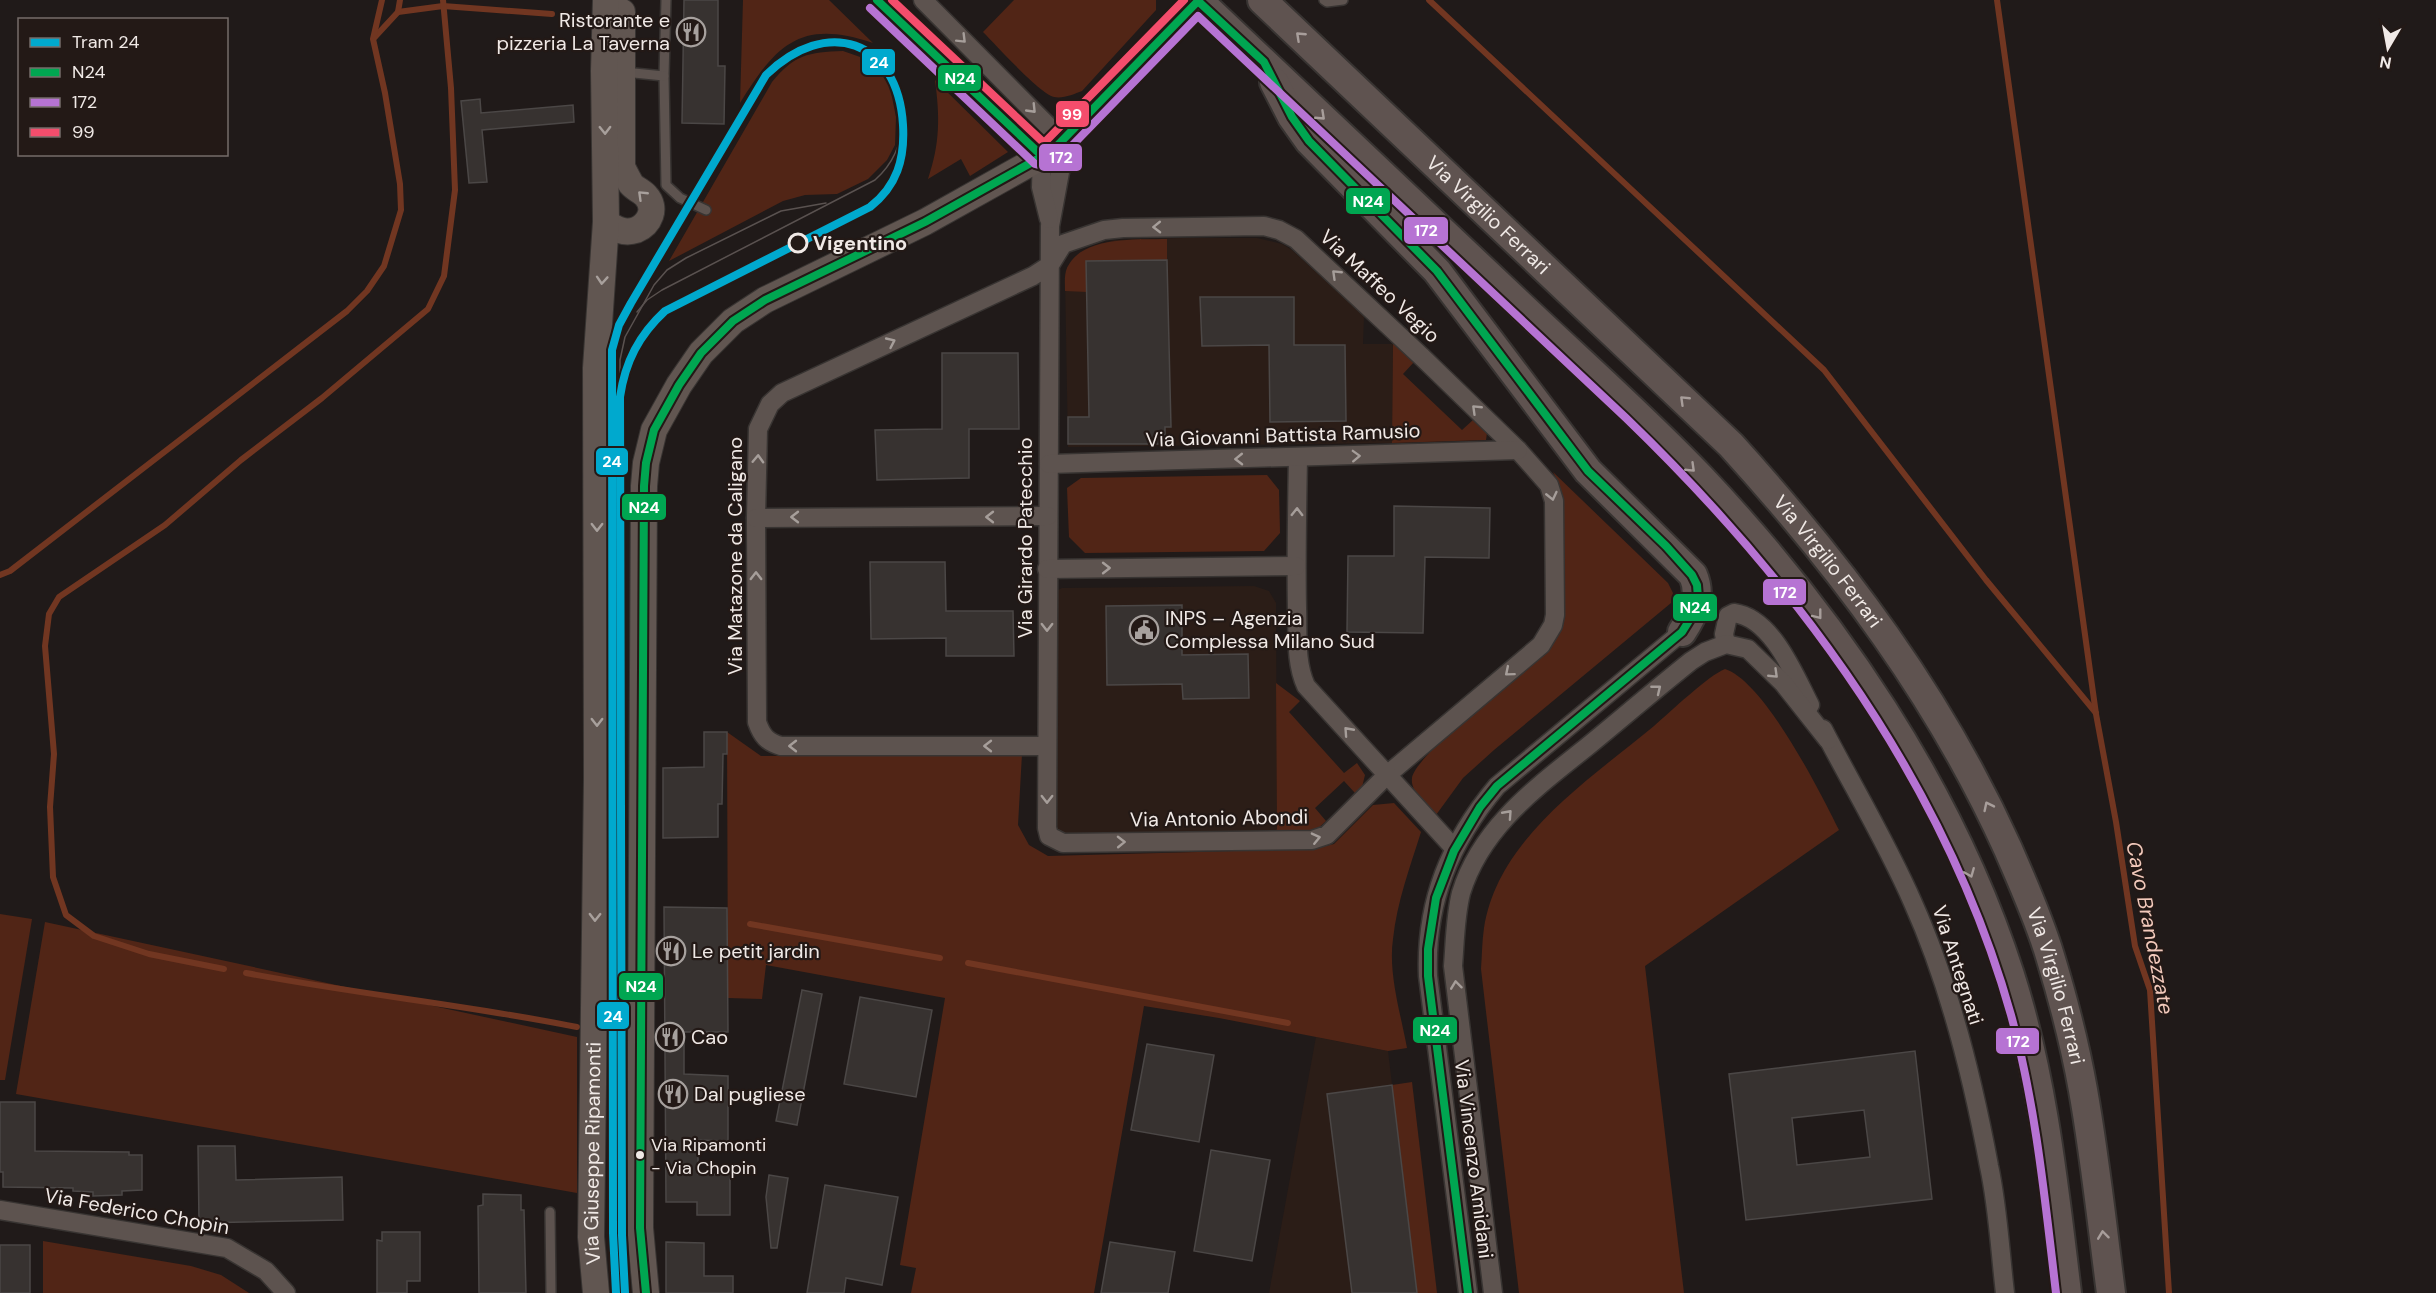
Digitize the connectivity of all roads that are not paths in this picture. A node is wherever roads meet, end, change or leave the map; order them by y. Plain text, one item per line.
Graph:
1 (606, 0) edge
2 (622, 0) edge
3 (666, 0) edge
4 (877, 0) edge
5 (923, 0) edge
6 (1198, 0) edge
7 (1262, 0) edge
8 (1324, 0) edge
9 (1343, 0) edge
10 (1264, 62) junction
11 (613, 71) junction
12 (664, 76) junction
13 (1062, 140) junction
14 (1042, 156) junction
15 (706, 210) dead end
16 (606, 222) junction
17 (1050, 226) junction
18 (1050, 265) junction
19 (1518, 450) junction
20 (1298, 458) junction
21 (1048, 464) junction
22 (1048, 516) junction
23 (756, 518) junction
24 (1296, 567) junction
25 (1047, 569) junction
26 (1682, 632) joint
27 (1726, 644) junction
28 (1828, 740) junction
29 (1047, 746) junction
30 (1387, 775) junction
31 (1063, 843) joint
32 (1454, 848) junction
33 (0, 1210) edge
34 (550, 1212) dead end
35 (286, 1293) edge
36 (551, 1293) edge
37 (596, 1293) edge
38 (646, 1293) edge
39 (1468, 1293) edge
40 (1493, 1293) edge
41 (2005, 1293) edge
42 (2067, 1293) edge
43 (2111, 1293) edge

1 - 11 street, Via Giuseppe Ripamonti
2 - 11 street, Via Giuseppe Ripamonti
3 - 12 lane
4 - 14 lane
5 -> 13 street
6 - 10 main road, Via Virgilio Ferrari
6 - 13 street
43 -> 7 main road, Via Virgilio Ferrari
8 - 9 lane
10 - 26 main road
10 -> 42 main road, Via Virgilio Ferrari
11 - 12 lane
11 -> 16 street, Via Giuseppe Ripamonti
16 -> 11 street, Via Giuseppe Ripamonti
12 - 15 lane
13 - 14 street
13 - 17 street, Via Girardo Patecchio
14 - 17 street, Via Girardo Patecchio
14 - 38 street
16 -> 37 street, Via Giuseppe Ripamonti
17 - 18 street, Via Girardo Patecchio
19 -> 18 street, Via Maffeo Vegio
18 - 21 street, Via Girardo Patecchio
23 -> 18 street, Via Matazone da Caligano
20 -> 19 street, Via Giovanni Battista Ramusio
19 -> 30 street, Via Maffeo Vegio
20 -> 21 street, Via Giovanni Battista Ramusio
24 -> 20 street
21 - 22 street, Via Girardo Patecchio
22 -> 23 street
22 - 25 street, Via Girardo Patecchio
29 -> 23 street, Via Matazone da Caligano
25 -> 24 street
30 -> 24 street
25 -> 29 street, Via Girardo Patecchio
26 - 32 street, Via Vincenzo Amidani
27 -> 28 street, Via Antegnati
27 - 28 street, Via Antegnati
40 -> 27 street, Via Vincenzo Amidani
28 - 41 street, Via Antegnati
29 -> 31 street, Via Girardo Patecchio
31 -> 30 street, Via Antonio Abondi
30 - 32 street
32 - 39 street, Via Vincenzo Amidani
33 - 35 street, Via Federico Chopin
34 - 36 lane

